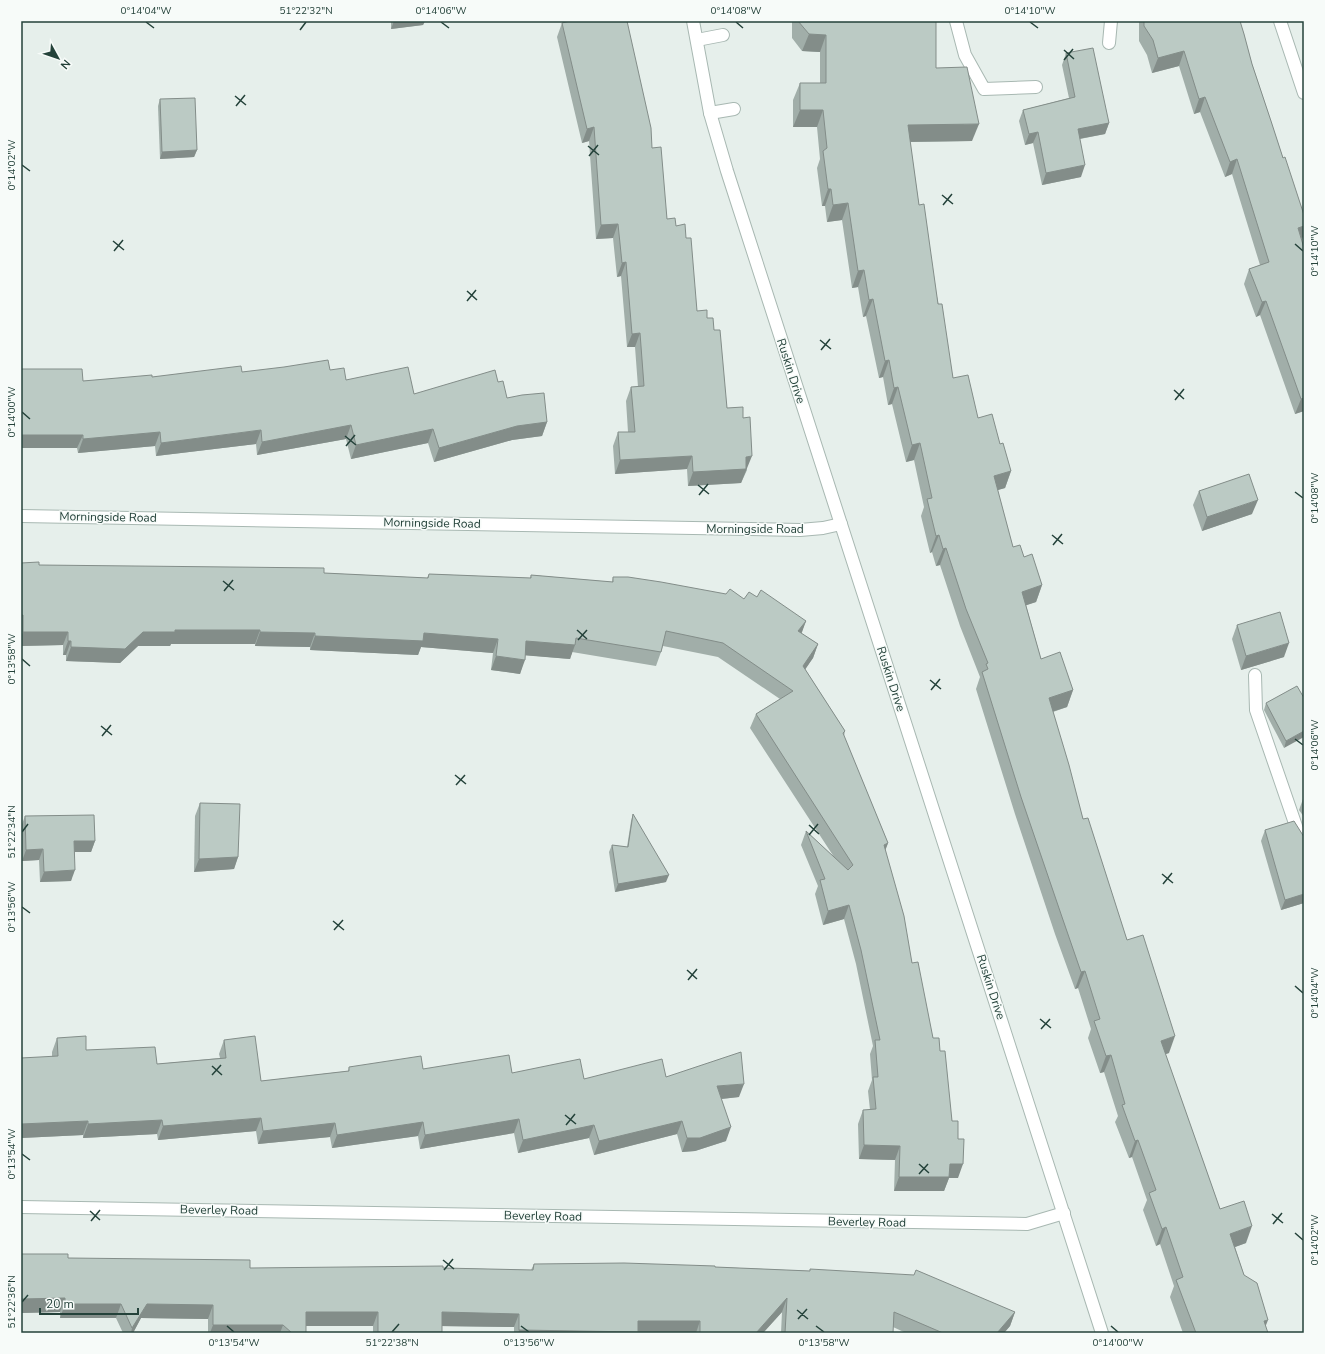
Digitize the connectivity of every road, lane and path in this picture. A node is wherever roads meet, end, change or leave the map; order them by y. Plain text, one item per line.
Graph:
1 (693, 21) edge
2 (956, 21) edge
3 (1111, 21) edge
4 (1280, 21) edge
5 (723, 35) dead end
6 (697, 40) junction
7 (1109, 43) dead end
8 (1036, 87) dead end
9 (1304, 93) edge
10 (734, 109) dead end
11 (710, 113) junction
12 (21, 516) edge
13 (841, 524) junction
14 (1255, 675) dead end
15 (1304, 842) edge
16 (21, 1207) edge
17 (1064, 1213) junction
18 (1102, 1333) edge

1 - 6 street, Ruskin Drive
2 - 8 street
3 - 7 street
4 - 9 street
5 - 6 street
6 - 11 street, Ruskin Drive
10 - 11 street
11 - 13 street, Ruskin Drive
12 - 13 street, Morningside Road
13 - 17 street, Ruskin Drive
14 - 15 street
16 - 17 street, Beverley Road
17 - 18 street, Ruskin Drive

